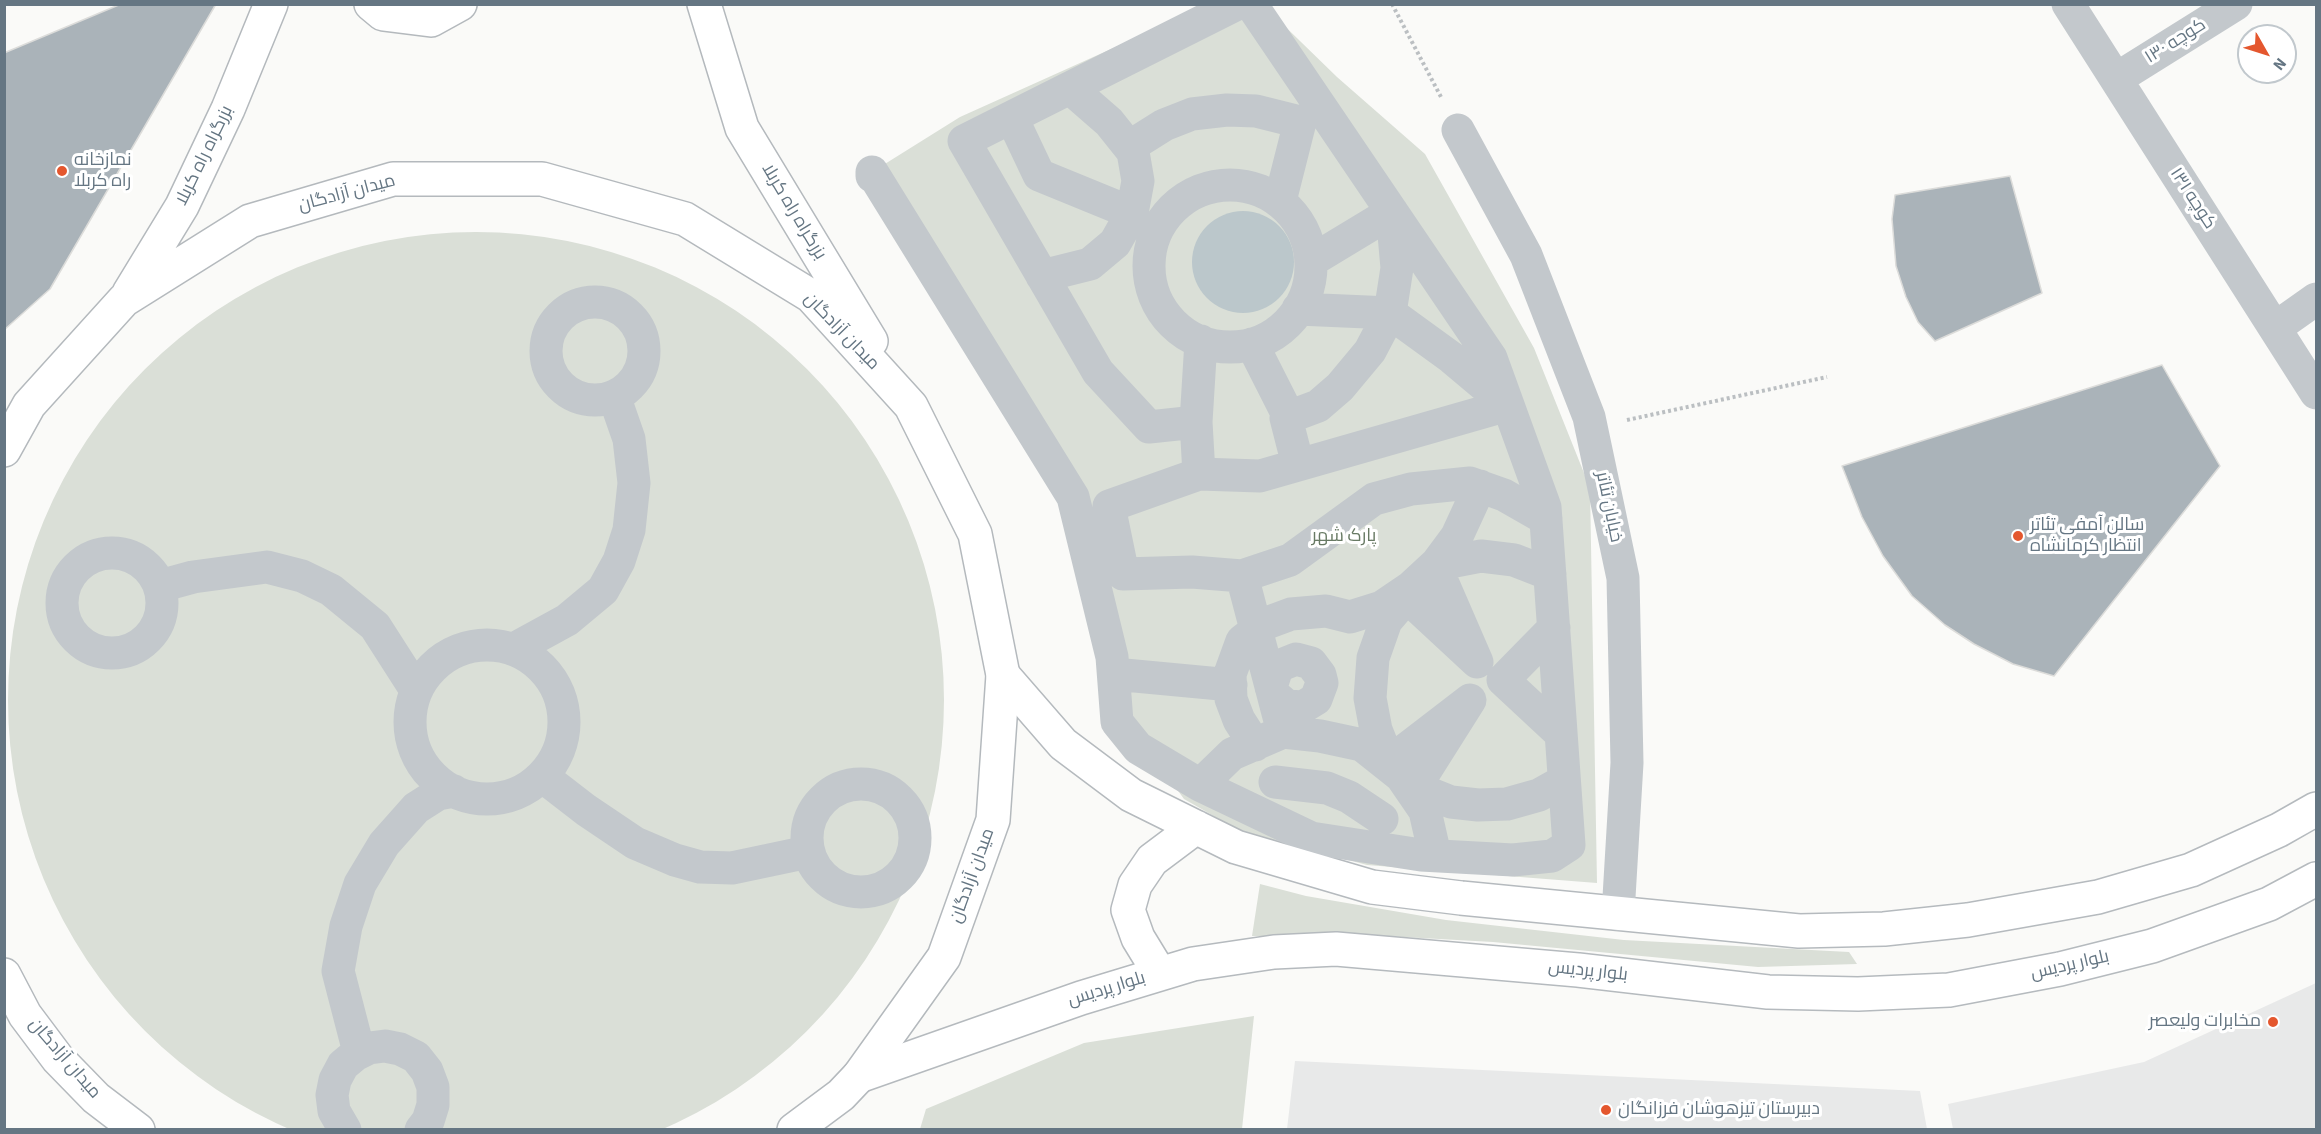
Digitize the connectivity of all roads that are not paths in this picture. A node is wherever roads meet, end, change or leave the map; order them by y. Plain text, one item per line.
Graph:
1 (271, 4) edge
2 (371, 4) edge
3 (460, 4) edge
4 (704, 4) edge
5 (1237, 4) edge
6 (1251, 4) edge
7 (2068, 4) edge
8 (2236, 4) edge
9 (2116, 79) junction
10 (1070, 88) junction
11 (1306, 109) junction
12 (1012, 118) junction
13 (1458, 130) road end
14 (1129, 147) junction
15 (1039, 175) junction
16 (872, 176) dead end
17 (1138, 181) junction
18 (999, 201) junction
19 (1280, 201) junction
20 (1174, 208) junction
21 (1392, 212) junction
22 (1132, 213) junction
23 (1311, 261) junction
24 (1150, 262) junction
25 (1090, 264) junction
26 (1042, 276) junction
27 (2316, 299) edge
28 (124, 300) junction
29 (1298, 309) junction
30 (1390, 313) junction
31 (2275, 328) junction
32 (1201, 341) junction
33 (1252, 344) junction
34 (2316, 393) edge
35 (614, 396) dead end
36 (1508, 405) junction
37 (911, 406) junction
38 (17, 412) edge
39 (1289, 417) junction
40 (1196, 422) junction
41 (4, 450) edge
42 (1298, 465) junction
43 (1199, 474) junction
44 (1480, 486) junction
45 (1546, 519) junction
46 (1438, 572) junction
47 (1550, 574) junction
48 (1242, 576) junction
49 (160, 586) dead end
50 (1408, 598) junction
51 (1554, 628) junction
52 (1256, 630) junction
53 (514, 649) junction
54 (1477, 662) junction
55 (1114, 674) junction
56 (1004, 675) junction
57 (1503, 680) junction
58 (1231, 685) junction
59 (416, 690) junction
60 (1470, 699) junction
61 (1561, 734) junction
62 (1277, 737) junction
63 (1389, 763) junction
64 (542, 776) junction
65 (1564, 781) junction
66 (1417, 784) junction
67 (1200, 785) junction
68 (454, 791) junction
69 (1358, 804) junction
70 (2316, 809) edge
71 (1196, 828) junction
72 (1314, 839) junction
73 (808, 852) dead end
74 (1435, 855) junction
75 (2316, 879) edge
76 (1618, 914) junction
77 (1160, 974) junction
78 (4, 975) edge
79 (15, 1004) edge
80 (359, 1052) junction
81 (850, 1085) junction
82 (96, 1098) junction
83 (113, 1130) edge
84 (138, 1130) edge
85 (345, 1130) edge
86 (421, 1130) edge
87 (794, 1130) edge
88 (834, 1130) edge

1 - 28 main road, بزرگراه راه کربلا
2 - 3 main road
4 - 37 main road, بزرگراه راه کربلا
5 - 10 street
6 - 11 street
7 - 9 street, کوچه ۱۳۱
8 - 9 street, کوچه ۱۳۰
9 - 31 street, کوچه ۱۳۱
10 - 12 street
10 - 14 street
11 - 14 street
11 - 19 street
11 - 21 street
12 - 15 street
12 - 18 street
13 - 76 street, خیابان تئاتر
14 - 17 street
15 - 18 street
15 - 22 street
16 - 55 street
17 - 20 street
17 - 22 street
18 - 26 street
19 - 20 street
19 - 23 street
20 - 24 street
21 - 23 street
21 - 30 street
21 - 36 street
22 - 25 street
23 - 29 street
24 - 25 street
24 - 32 street
25 - 26 street
26 - 40 street
27 - 31 street
28 - 37 main road, میدان آزادگان
28 - 38 main road, میدان آزادگان
29 - 30 street
29 - 33 street
30 - 36 street
30 - 39 street
31 - 34 street, کوچه ۱۳۱
32 - 33 street
32 - 40 street
33 - 39 street
35 - 53 street
36 - 42 street
36 - 45 street
37 - 56 main road, میدان آزادگان
38 - 41 main road, میدان آزادگان
39 - 42 street
40 - 43 street
42 - 43 street
43 - 48 street
44 - 45 street
44 - 48 street
44 - 52 street
45 - 47 street
46 - 47 street
46 - 50 street
46 - 54 street
47 - 51 street
48 - 52 street
49 - 59 street
50 - 54 street
50 - 63 street
51 - 57 street
51 - 61 street
52 - 58 street
52 - 62 street
53 - 59 street
53 - 64 street
54 - 57 street
54 - 60 street
55 - 58 street
55 - 67 street
56 - 71 main road
56 - 81 main road, میدان آزادگان
57 - 60 street
57 - 61 street
58 - 62 street
59 - 68 street
60 - 63 street
60 - 66 street
61 - 65 street
62 - 63 street
62 - 67 street
62 - 69 street
63 - 66 street
63 - 69 street
63 - 74 street
64 - 68 street
64 - 73 street
65 - 66 street
65 - 74 street
67 - 72 street
68 - 80 street
69 - 72 street
70 - 76 main road
71 - 76 main road
71 - 77 main road
72 - 74 street
75 - 77 main road, بلوار پردیس
77 - 81 main road, بلوار پردیس
78 - 79 main road, میدان آزادگان
79 - 82 main road, میدان آزادگان
80 - 85 street
80 - 86 street
81 - 87 main road, میدان آزادگان
81 - 88 main road
82 - 83 main road
82 - 84 main road, میدان آزادگان

